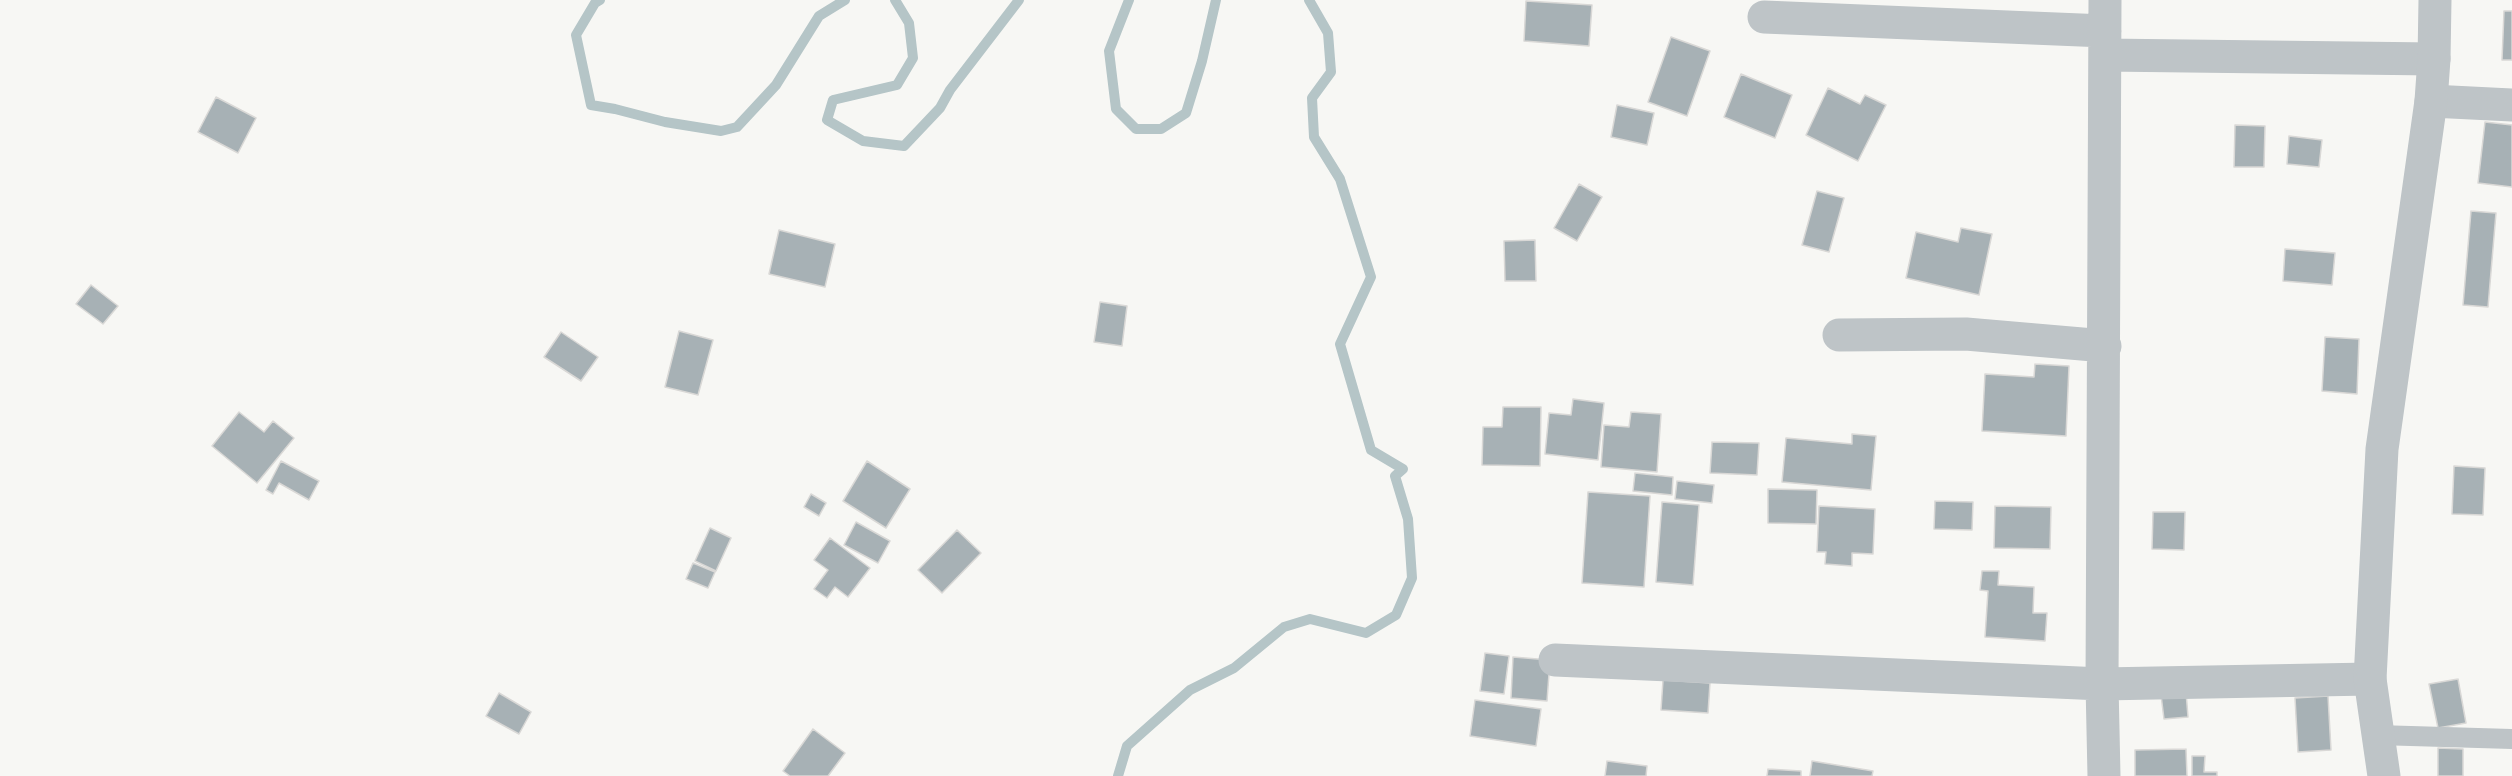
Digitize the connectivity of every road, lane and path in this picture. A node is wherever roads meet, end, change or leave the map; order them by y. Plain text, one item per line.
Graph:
1 (2435, 0) edge
2 (1764, 17) dead end
3 (2105, 29) edge
4 (2434, 59) junction
5 (2431, 101) junction
6 (2512, 105) edge
7 (1839, 335) dead end
8 (2105, 346) junction
9 (1555, 660) dead end
10 (2370, 679) junction
11 (2102, 684) junction
12 (2377, 735) junction
13 (2512, 738) edge
14 (2104, 776) edge
15 (2384, 776) edge

1 - 4 street
2 - 3 street
3 - 4 street
3 - 8 street
4 - 5 street
5 - 6 street
5 - 10 street
7 - 8 street
8 - 11 street
9 - 11 street
10 - 11 street
10 - 12 street
11 - 14 street
12 - 13 lane
12 - 15 street

